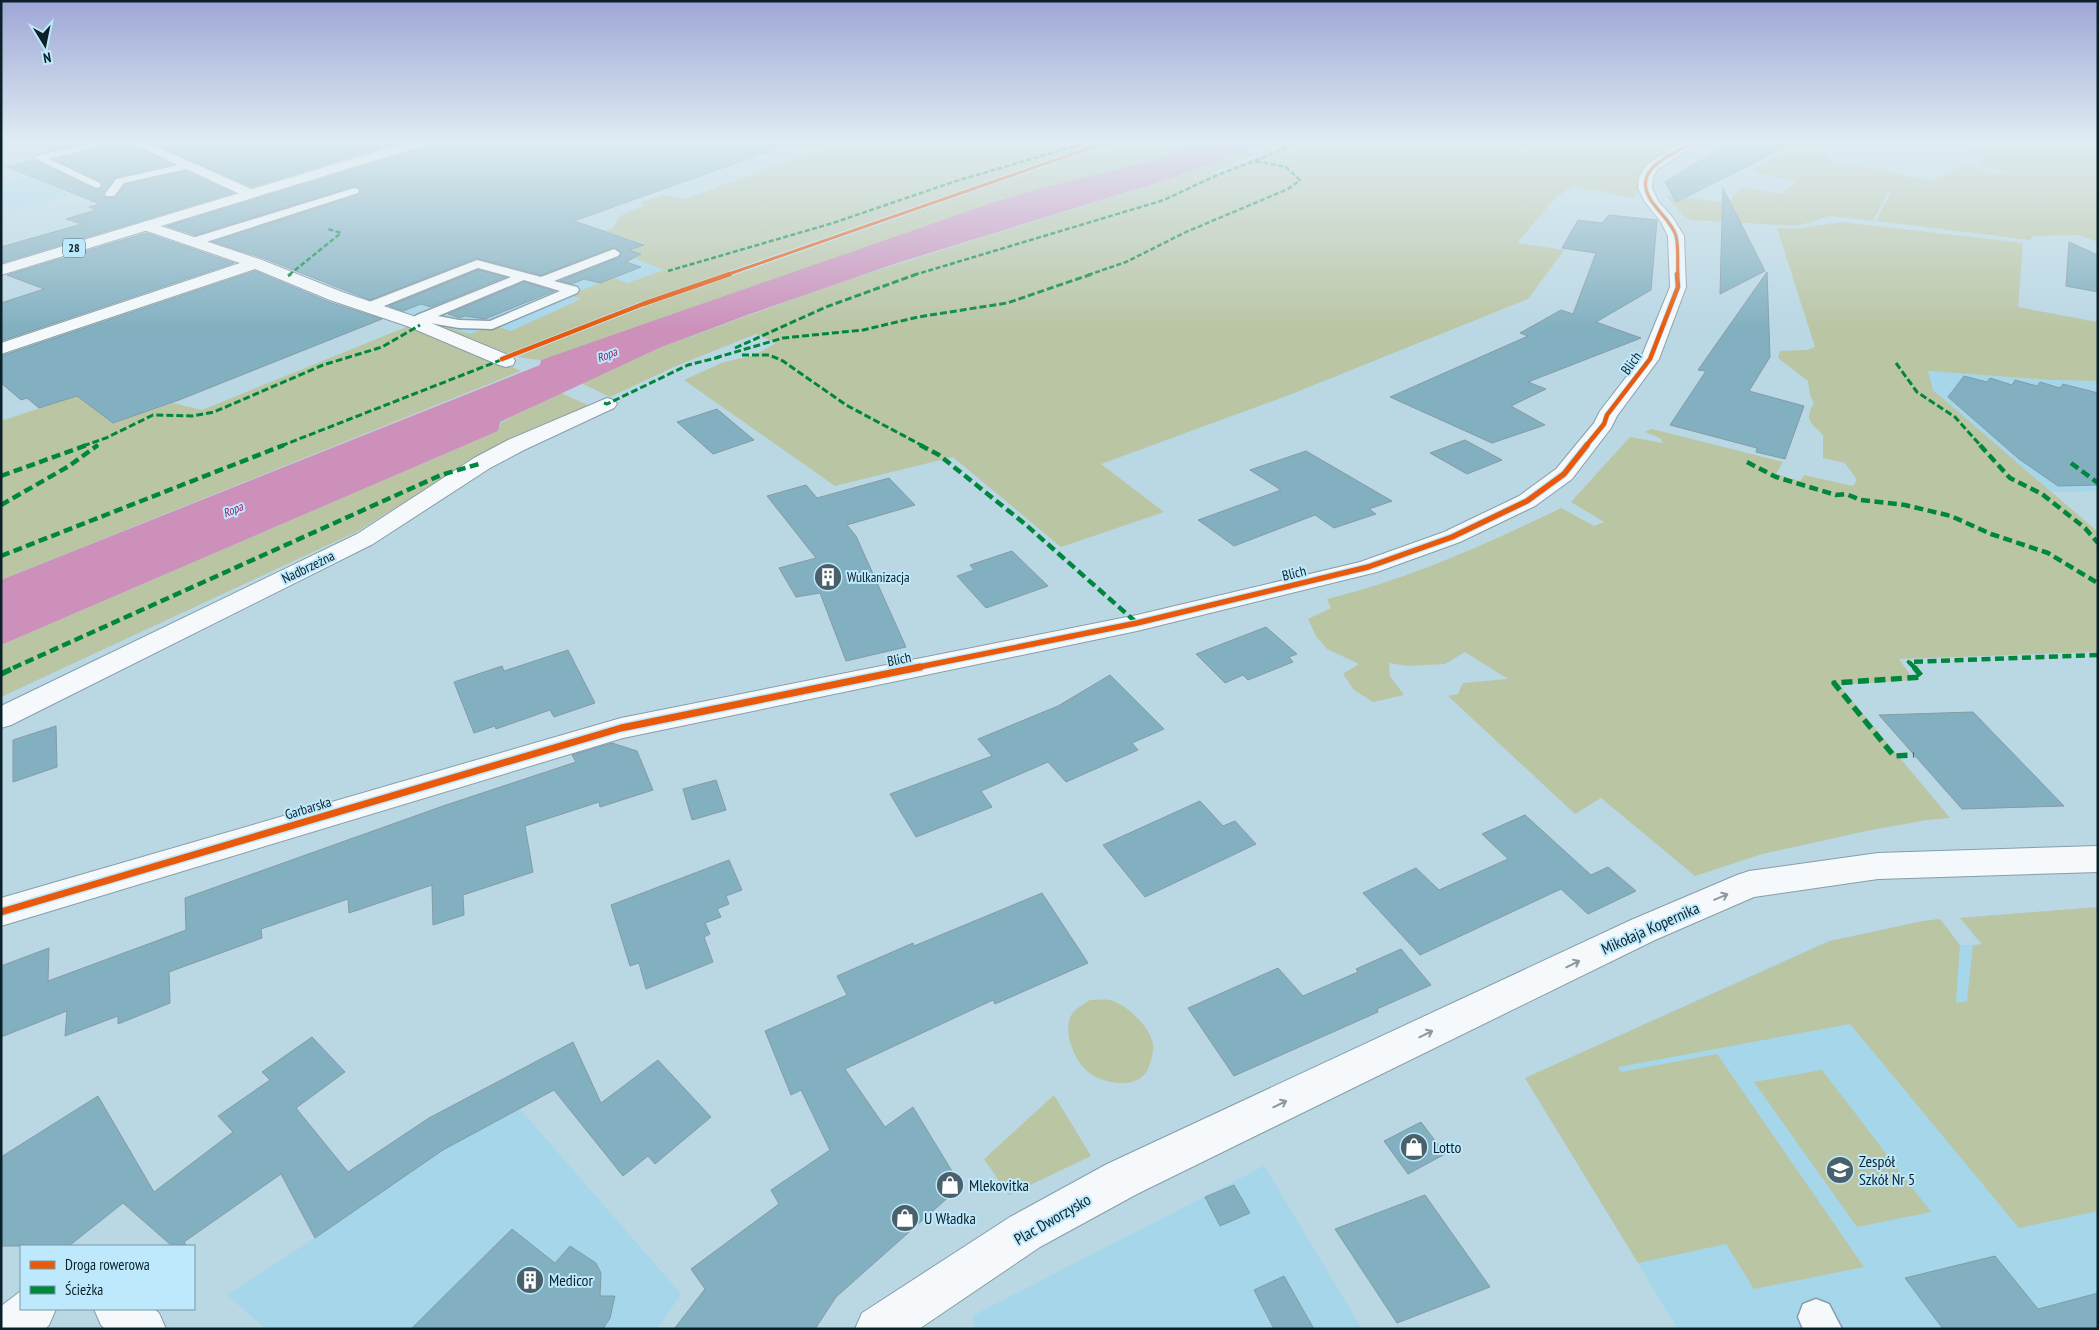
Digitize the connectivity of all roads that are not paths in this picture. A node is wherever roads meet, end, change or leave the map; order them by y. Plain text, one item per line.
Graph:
1 (218, 204) edge
2 (315, 204) edge
3 (1654, 204) edge
4 (146, 226) junction
5 (193, 242) junction
6 (614, 253) dead end
7 (256, 263) junction
8 (1, 270) edge
9 (523, 276) junction
10 (540, 282) junction
11 (369, 307) junction
12 (417, 320) junction
13 (1, 349) edge
14 (506, 360) dead end
15 (608, 404) dead end
16 (1, 718) edge
17 (621, 728) joint
18 (2098, 859) edge
19 (1, 912) edge
20 (1236, 1125) joint
21 (32, 1310) edge
22 (118, 1310) edge
23 (10, 1329) edge
24 (142, 1329) edge
25 (878, 1329) edge

1 - 4 street, 28
2 - 5 lane
3 - 17 street, Blich
4 - 5 street
4 - 8 street, 28
5 - 7 street
6 - 10 lane
7 - 11 street
7 - 13 street
9 - 10 lane
9 - 11 lane
9 - 12 lane
10 - 12 lane
11 - 12 street
12 - 14 street
15 - 16 street, Nadbrzeżna
17 - 19 street, Garbarska
20 -> 18 street, Mikołaja Kopernika
20 - 25 street, Plac Dworzysko
21 - 23 street
22 - 24 street

